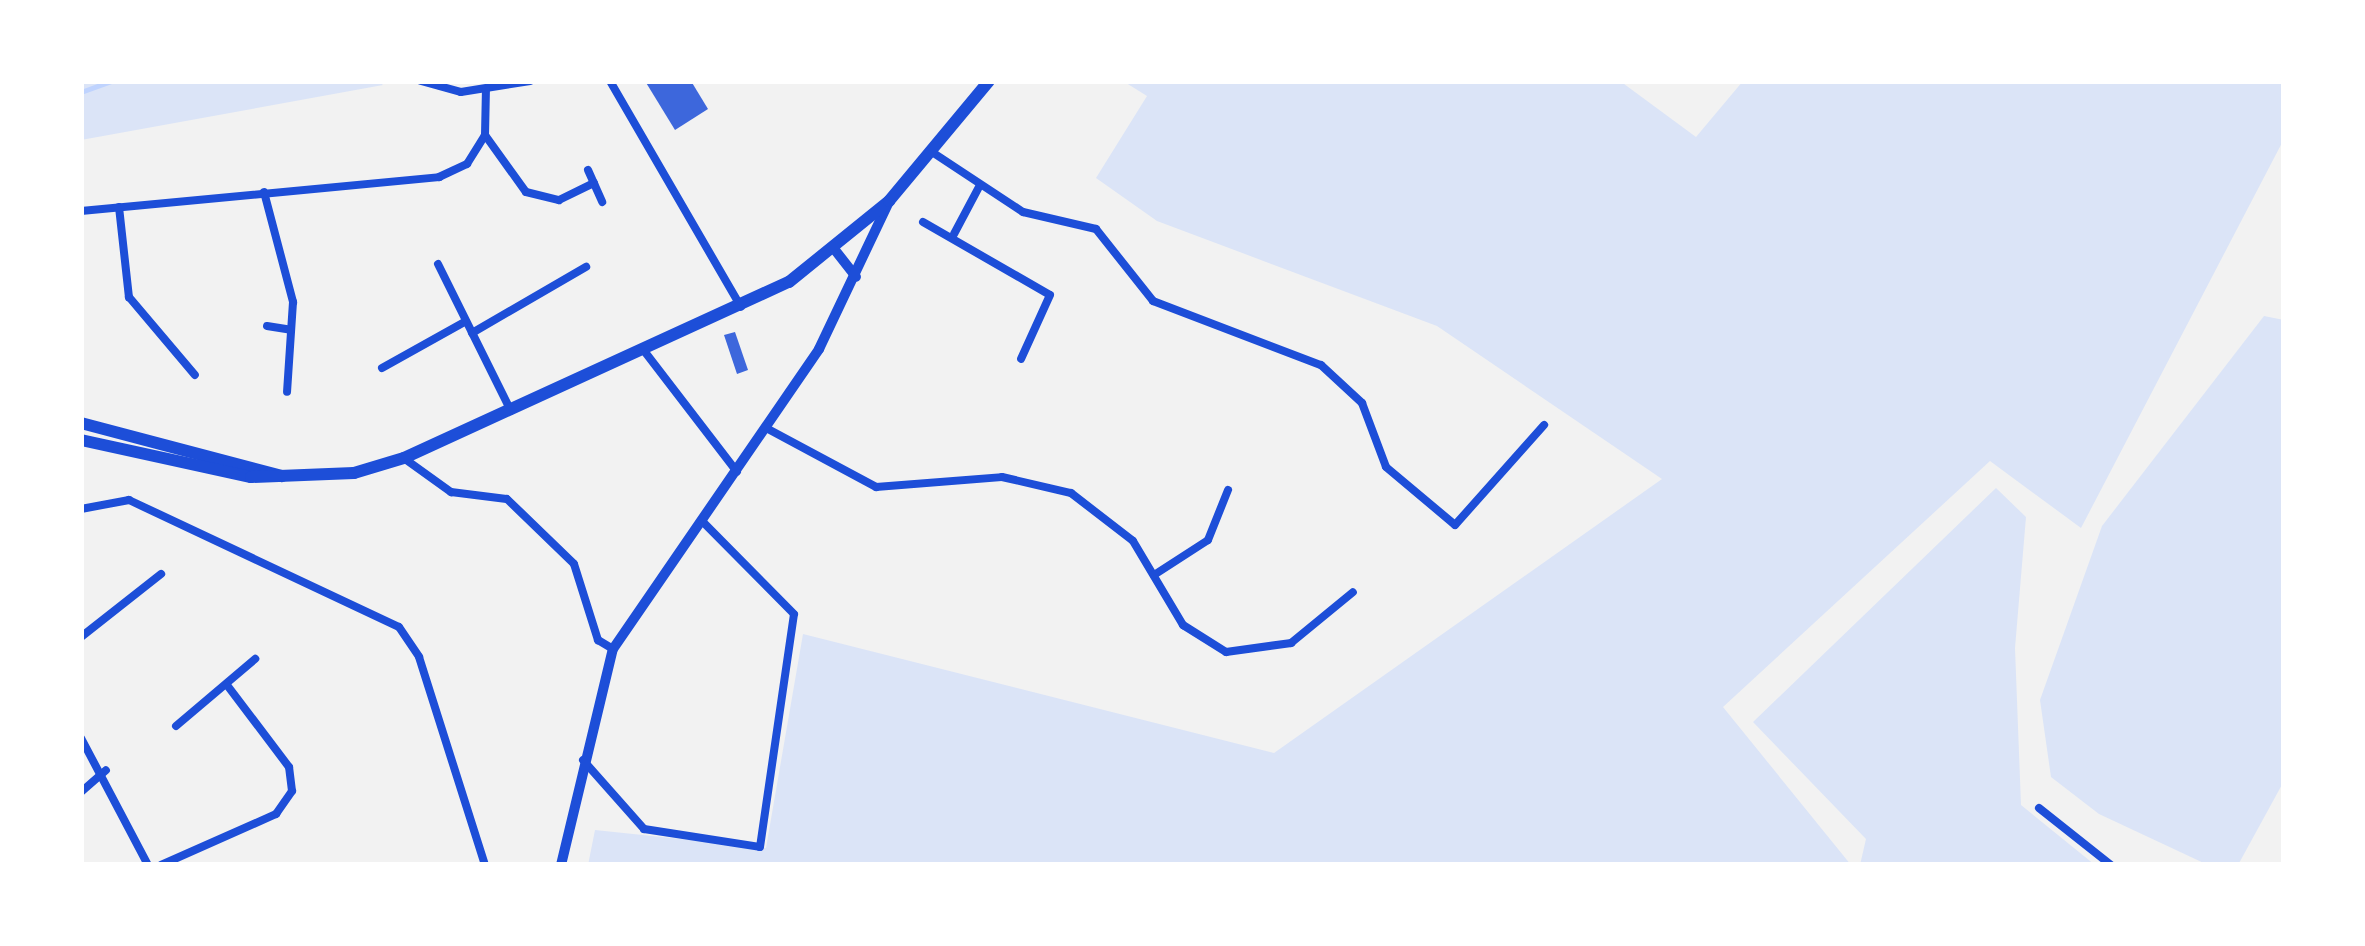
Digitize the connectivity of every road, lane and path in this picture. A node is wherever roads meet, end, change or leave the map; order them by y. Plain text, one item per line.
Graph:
1 (421, 81) edge
2 (530, 81) edge
3 (610, 81) edge
4 (989, 81) edge
5 (486, 89) junction
6 (485, 135) junction
7 (932, 152) junction
8 (589, 170) dead end
9 (594, 182) junction
10 (979, 187) junction
11 (264, 192) junction
12 (889, 201) junction
13 (602, 202) dead end
14 (119, 207) junction
15 (81, 212) edge
16 (923, 222) dead end
17 (954, 234) junction
18 (836, 250) junction
19 (438, 264) dead end
20 (586, 267) dead end
21 (856, 277) junction
22 (741, 307) junction
23 (466, 321) junction
24 (267, 326) dead end
25 (291, 330) junction
26 (472, 333) junction
27 (645, 352) junction
28 (1021, 359) dead end
29 (382, 368) dead end
30 (195, 375) dead end
31 (287, 392) dead end
32 (511, 411) junction
33 (81, 423) edge
34 (1544, 425) dead end
35 (768, 429) junction
36 (125, 433) junction
37 (81, 440) edge
38 (120, 449) junction
39 (404, 458) junction
40 (738, 473) junction
41 (284, 477) junction
42 (1228, 490) dead end
43 (81, 509) edge
44 (701, 520) junction
45 (160, 574) dead end
46 (1154, 575) junction
47 (1353, 592) dead end
48 (81, 637) edge
49 (613, 650) junction
50 (255, 659) dead end
51 (227, 685) junction
52 (176, 726) dead end
53 (81, 738) edge
54 (583, 758) junction
55 (106, 770) junction
56 (81, 792) edge
57 (2039, 808) dead end
58 (148, 865) edge
59 (161, 865) edge
60 (484, 865) edge
61 (561, 865) edge
62 (2111, 865) edge

1 - 5 street
2 - 5 street
3 - 22 street
4 - 7 main road
5 - 6 street
6 - 9 street
6 - 11 street
7 - 10 street
7 - 12 main road
8 - 9 street
9 - 13 street
10 - 17 street
10 - 34 street
11 - 14 street
11 - 25 street
12 - 18 main road
12 - 21 street
14 - 15 street
14 - 30 street
16 - 17 street
17 - 28 street
18 - 21 street
18 - 22 main road
19 - 23 street
20 - 26 street
21 - 35 street
22 - 27 main road
23 - 26 street
23 - 29 street
24 - 25 street
25 - 31 street
26 - 32 street
27 - 32 main road
27 - 40 street
32 - 39 main road
33 - 36 main road
35 - 40 street
35 - 46 street
36 - 38 main road
36 - 41 main road
37 - 38 main road
38 - 41 main road
39 - 41 main road
39 - 49 street
40 - 44 street
42 - 46 street
43 - 60 street
44 - 49 street
44 - 54 street
45 - 48 street
46 - 47 street
49 - 54 street
50 - 51 street
51 - 52 street
51 - 59 street
53 - 55 street
54 - 61 street
55 - 56 street
55 - 58 street
57 - 62 street

